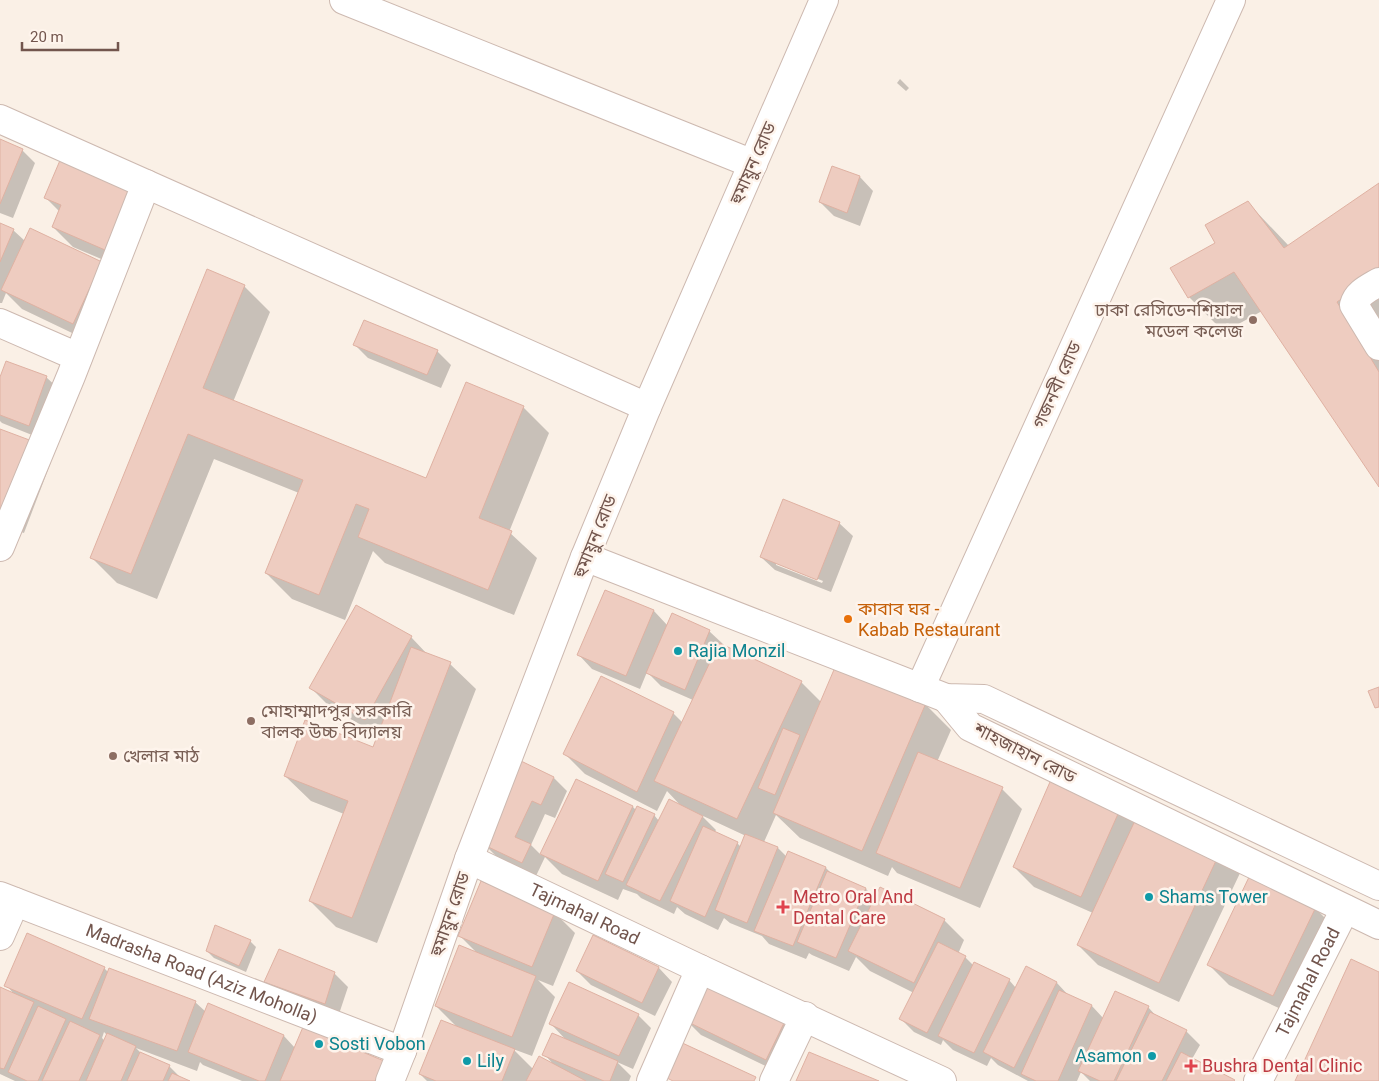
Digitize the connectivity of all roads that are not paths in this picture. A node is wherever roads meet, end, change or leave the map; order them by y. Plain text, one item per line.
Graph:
1 (344, 0) edge
2 (824, 0) edge
3 (1231, 0) edge
4 (0, 119) edge
5 (753, 164) junction
6 (146, 184) junction
7 (1379, 282) edge
8 (0, 324) edge
9 (1379, 346) edge
10 (78, 356) junction
11 (647, 407) junction
12 (2, 539) edge
13 (585, 557) junction
14 (920, 688) junction
15 (946, 698) junction
16 (469, 859) junction
17 (1379, 886) edge
18 (8, 899) edge
19 (1345, 909) junction
20 (1379, 925) edge
21 (0, 936) edge
22 (700, 969) junction
23 (805, 1016) junction
24 (402, 1052) junction
25 (390, 1081) edge
26 (651, 1081) edge
27 (774, 1081) edge
28 (942, 1081) edge
29 (1258, 1081) edge

1 - 5 street
2 - 5 street, হুমায়ুন রোড
3 - 14 street, গজনবী রোড
4 - 6 street
5 - 11 street, হুমায়ুন রোড
6 - 10 street
6 - 11 street
7 - 9 street
8 - 10 street
10 - 12 street
11 - 13 street, হুমায়ুন রোড
13 - 14 street
13 - 16 street, হুমায়ুন রোড
14 - 15 street
15 - 17 street, শাহজাহান রোড
15 - 19 street, শাহজাহান রোড
16 - 22 street, Tajmahal Road
16 - 24 street, হুমায়ুন রোড
18 - 21 street
18 - 24 street, Madrasha Road (Aziz Moholla)
19 - 20 street, শাহজাহান রোড
19 - 29 street, Tajmahal Road
22 - 23 street, Tajmahal Road
22 - 26 street
23 - 27 street
23 - 28 street, Tajmahal Road
24 - 25 street, হুমায়ুন রোড

